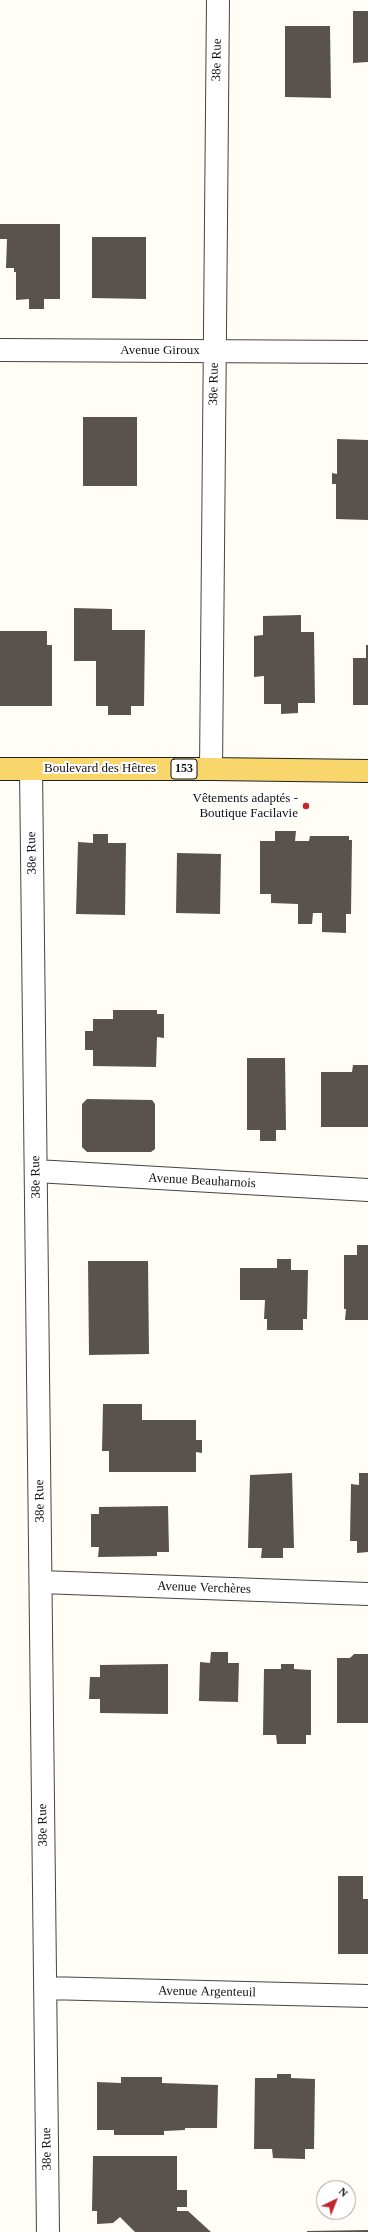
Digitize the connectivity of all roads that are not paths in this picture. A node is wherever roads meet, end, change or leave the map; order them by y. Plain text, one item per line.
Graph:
1 (218, 0) edge
2 (0, 350) edge
3 (214, 351) junction
4 (368, 352) edge
5 (0, 769) edge
6 (31, 769) junction
7 (211, 769) junction
8 (368, 771) edge
9 (36, 1171) junction
10 (368, 1190) edge
11 (41, 1582) junction
12 (368, 1594) edge
13 (45, 1988) junction
14 (368, 1996) edge
15 (48, 2232) edge

1 - 3 street, 38e Rue
2 - 3 street, Avenue Giroux
3 - 4 street, Avenue Giroux
3 - 7 street, 38e Rue
5 - 6 main road, Boulevard des Hêtres / 153
6 - 7 main road, Boulevard des Hêtres / 153
6 - 9 street, 38e Rue
7 - 8 main road, Boulevard des Hêtres / 153
9 - 10 street, Avenue Beauharnois
9 - 11 street, 38e Rue
11 - 12 street, Avenue Verchères
11 - 13 street, 38e Rue
13 - 14 street, Avenue Argenteuil
13 - 15 street, 38e Rue

